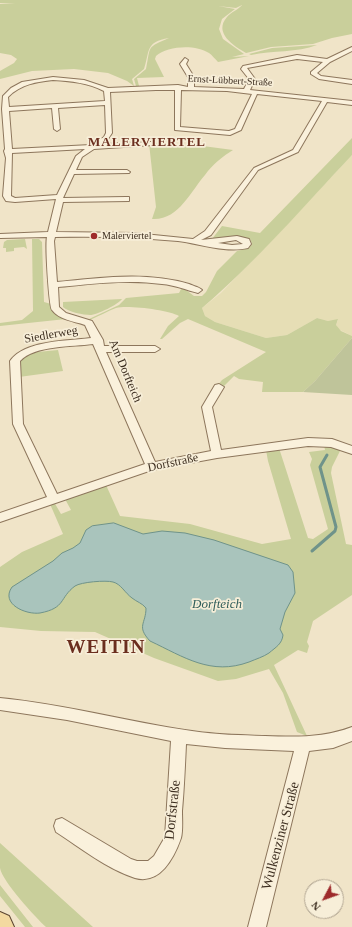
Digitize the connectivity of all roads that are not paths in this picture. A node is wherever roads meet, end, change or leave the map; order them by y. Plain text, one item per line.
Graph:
1 (352, 49) edge
2 (185, 60) dead end
3 (328, 61) junction
4 (352, 82) edge
5 (178, 87) junction
6 (191, 88) junction
7 (107, 90) junction
8 (247, 90) junction
9 (256, 91) junction
10 (326, 100) junction
11 (108, 103) junction
12 (352, 103) edge
13 (55, 106) junction
14 (4, 113) edge
15 (57, 130) dead end
16 (151, 144) dead end
17 (94, 145) junction
18 (7, 151) junction
19 (71, 172) junction
20 (127, 172) dead end
21 (60, 199) junction
22 (126, 199) dead end
23 (51, 234) junction
24 (0, 236) edge
25 (196, 240) junction
26 (208, 242) dead end
27 (52, 285) junction
28 (198, 290) dead end
29 (100, 345) junction
30 (155, 349) dead end
31 (219, 388) dead end
32 (352, 450) edge
33 (217, 454) junction
34 (151, 466) junction
35 (54, 500) junction
36 (0, 518) edge
37 (0, 704) edge
38 (352, 734) edge
39 (180, 737) junction
40 (303, 744) junction
41 (62, 826) dead end
42 (257, 927) edge

1 - 3 street
2 - 6 street
3 - 4 street
3 - 8 street
5 - 6 street, Ernst-Lübbert-Straße
5 - 7 street, Ernst-Lübbert-Straße
5 - 9 street
6 - 8 street, Ernst-Lübbert-Straße
7 - 11 street
7 - 14 street
8 - 9 street, Ernst-Lübbert-Straße
9 - 10 street, Ernst-Lübbert-Straße
10 - 12 street, Ernst-Lübbert-Straße
10 - 25 street
11 - 13 street
11 - 17 street
13 - 14 street
13 - 15 street
14 - 18 street
16 - 17 street
17 - 18 street
17 - 19 street
18 - 21 street
19 - 20 street
19 - 21 street
21 - 22 street
21 - 23 street
23 - 24 street
23 - 25 street
23 - 27 street
25 - 26 street
27 - 28 street
27 - 29 street, Am Dorfteich
29 - 30 street
29 - 34 street, Am Dorfteich
29 - 35 street, Siedlerweg
31 - 33 street
32 - 33 street, Dorfstraße
33 - 34 street, Dorfstraße
34 - 35 street, Dorfstraße
35 - 36 street, Dorfstraße
37 - 39 street
38 - 40 street
39 - 40 street
39 - 41 street, Dorfstraße
40 - 42 street, Wulkenziner Straße

